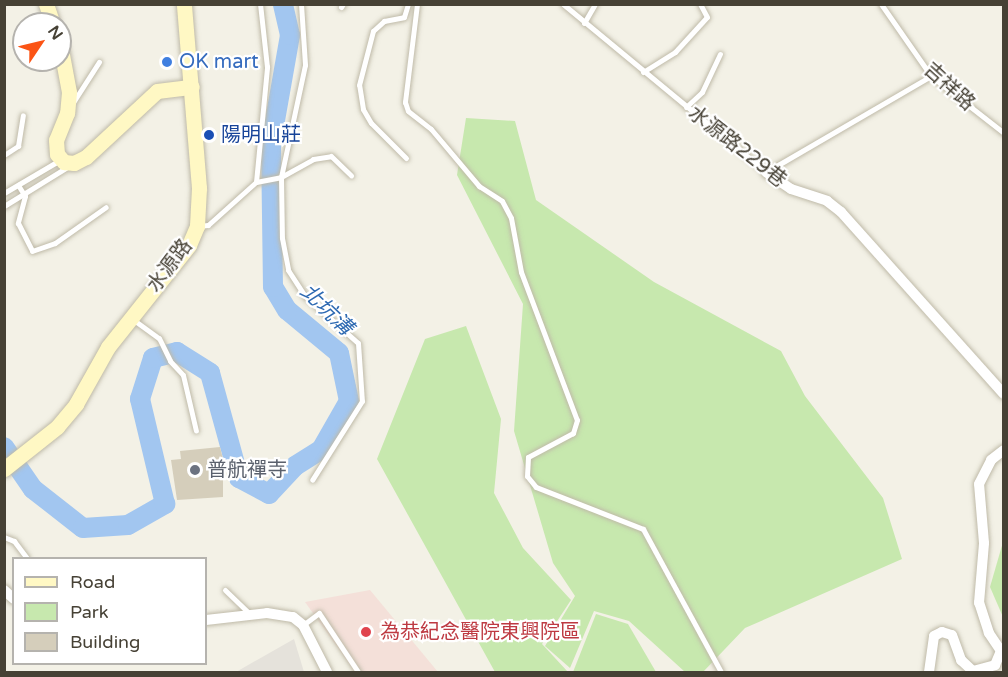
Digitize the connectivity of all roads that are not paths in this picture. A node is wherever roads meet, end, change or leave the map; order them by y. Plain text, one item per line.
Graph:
1 (184, 4) edge
2 (260, 4) edge
3 (301, 4) edge
4 (408, 4) edge
5 (417, 4) edge
6 (563, 4) edge
7 (595, 4) edge
8 (700, 4) edge
9 (881, 4) edge
10 (584, 23) junction
11 (720, 54) dead end
12 (99, 62) dead end
13 (65, 72) edge
14 (643, 72) junction
15 (931, 76) junction
16 (192, 87) junction
17 (686, 107) junction
18 (67, 113) junction
19 (22, 115) dead end
20 (1004, 133) edge
21 (4, 156) edge
22 (406, 158) dead end
23 (68, 161) junction
24 (766, 172) junction
25 (351, 175) dead end
26 (281, 177) junction
27 (256, 182) junction
28 (18, 185) junction
29 (4, 194) edge
30 (24, 196) junction
31 (4, 206) edge
32 (106, 207) dead end
33 (197, 226) junction
34 (130, 318) junction
35 (1004, 394) edge
36 (196, 431) dead end
37 (1004, 450) edge
38 (4, 469) edge
39 (312, 480) dead end
40 (4, 537) edge
41 (26, 557) edge
42 (225, 590) dead end
43 (250, 614) junction
44 (207, 620) edge
45 (303, 625) junction
46 (327, 672) edge
47 (358, 672) edge
48 (721, 672) edge
49 (929, 672) edge

1 - 16 street, 水源路
2 - 27 lane
3 - 26 lane
4 - 22 lane
5 - 48 lane
6 - 10 lane, 水源路229巷
7 - 10 lane
8 - 14 lane
9 - 15 lane, 吉祥路
10 - 14 lane, 水源路229巷
11 - 17 lane
12 - 18 lane
13 - 18 street
14 - 17 lane, 水源路229巷
15 - 20 lane, 吉祥路
15 - 24 lane
16 - 23 street
16 - 33 street, 水源路
17 - 24 lane, 水源路229巷
18 - 23 street
19 - 21 lane
23 - 28 lane
23 - 30 lane
24 - 35 street, 水源路229巷
25 - 26 lane
26 - 27 lane
26 - 39 lane
27 - 33 lane
28 - 29 lane
28 - 30 lane
30 - 31 lane
30 - 32 lane
33 - 34 street, 水源路
34 - 36 lane
34 - 38 street, 水源路
37 - 49 street
40 - 41 lane
42 - 43 lane
43 - 44 street
43 - 45 street
45 - 46 street
45 - 47 lane

